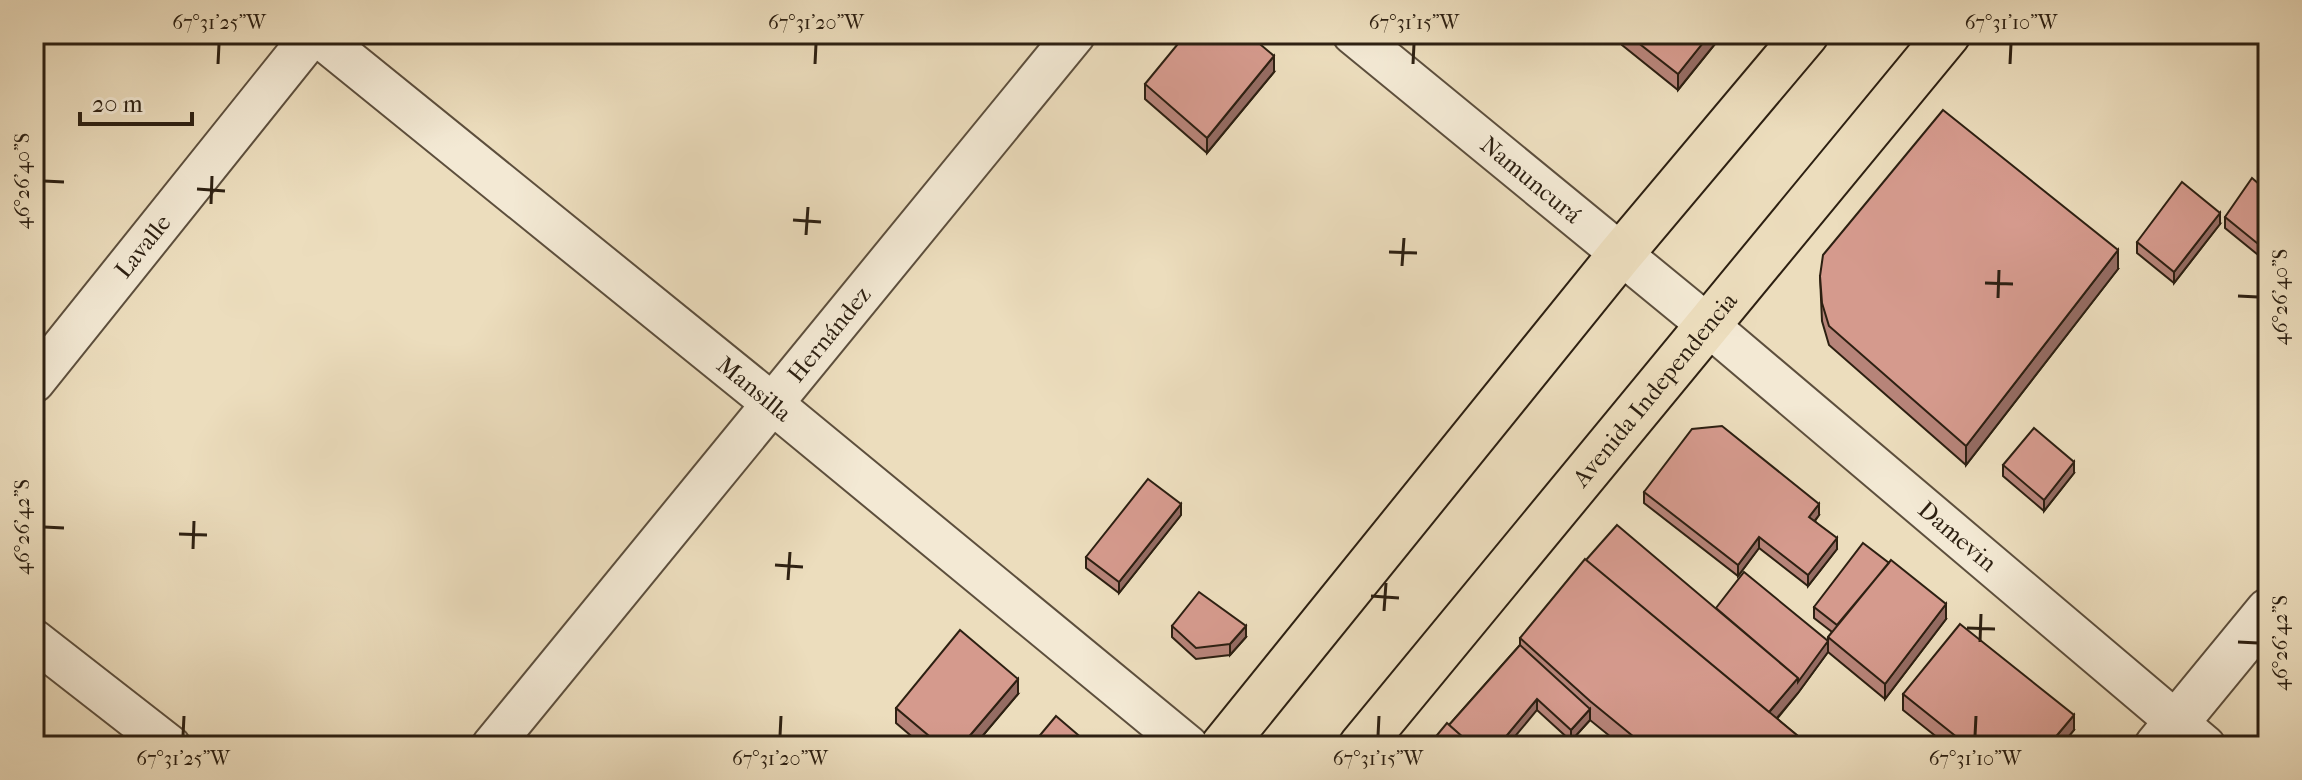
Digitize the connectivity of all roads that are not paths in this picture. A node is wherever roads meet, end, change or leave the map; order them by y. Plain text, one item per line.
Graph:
1 (315, 34) edge
2 (1075, 34) edge
3 (1353, 34) edge
4 (1806, 34) edge
5 (1948, 34) edge
6 (1620, 255) junction
7 (1709, 326) junction
8 (34, 382) edge
9 (774, 405) junction
10 (2268, 611) edge
11 (34, 640) edge
12 (2180, 738) edge
13 (170, 746) edge
14 (492, 746) edge
15 (1188, 746) edge
16 (1223, 746) edge
17 (1361, 746) edge

1 - 8 street, Lavalle
1 - 9 street, Mansilla
2 - 9 street, Hernández
3 - 6 street, Namuncurá
4 - 6 main road
5 - 7 main road, Avenida Independencia
6 - 7 street, Namuncurá
6 - 16 main road
7 - 12 street, Damevin
7 - 17 main road, Avenida Independencia
9 - 14 street, Hernández
9 - 15 street, Mansilla
10 - 12 street
11 - 13 street

